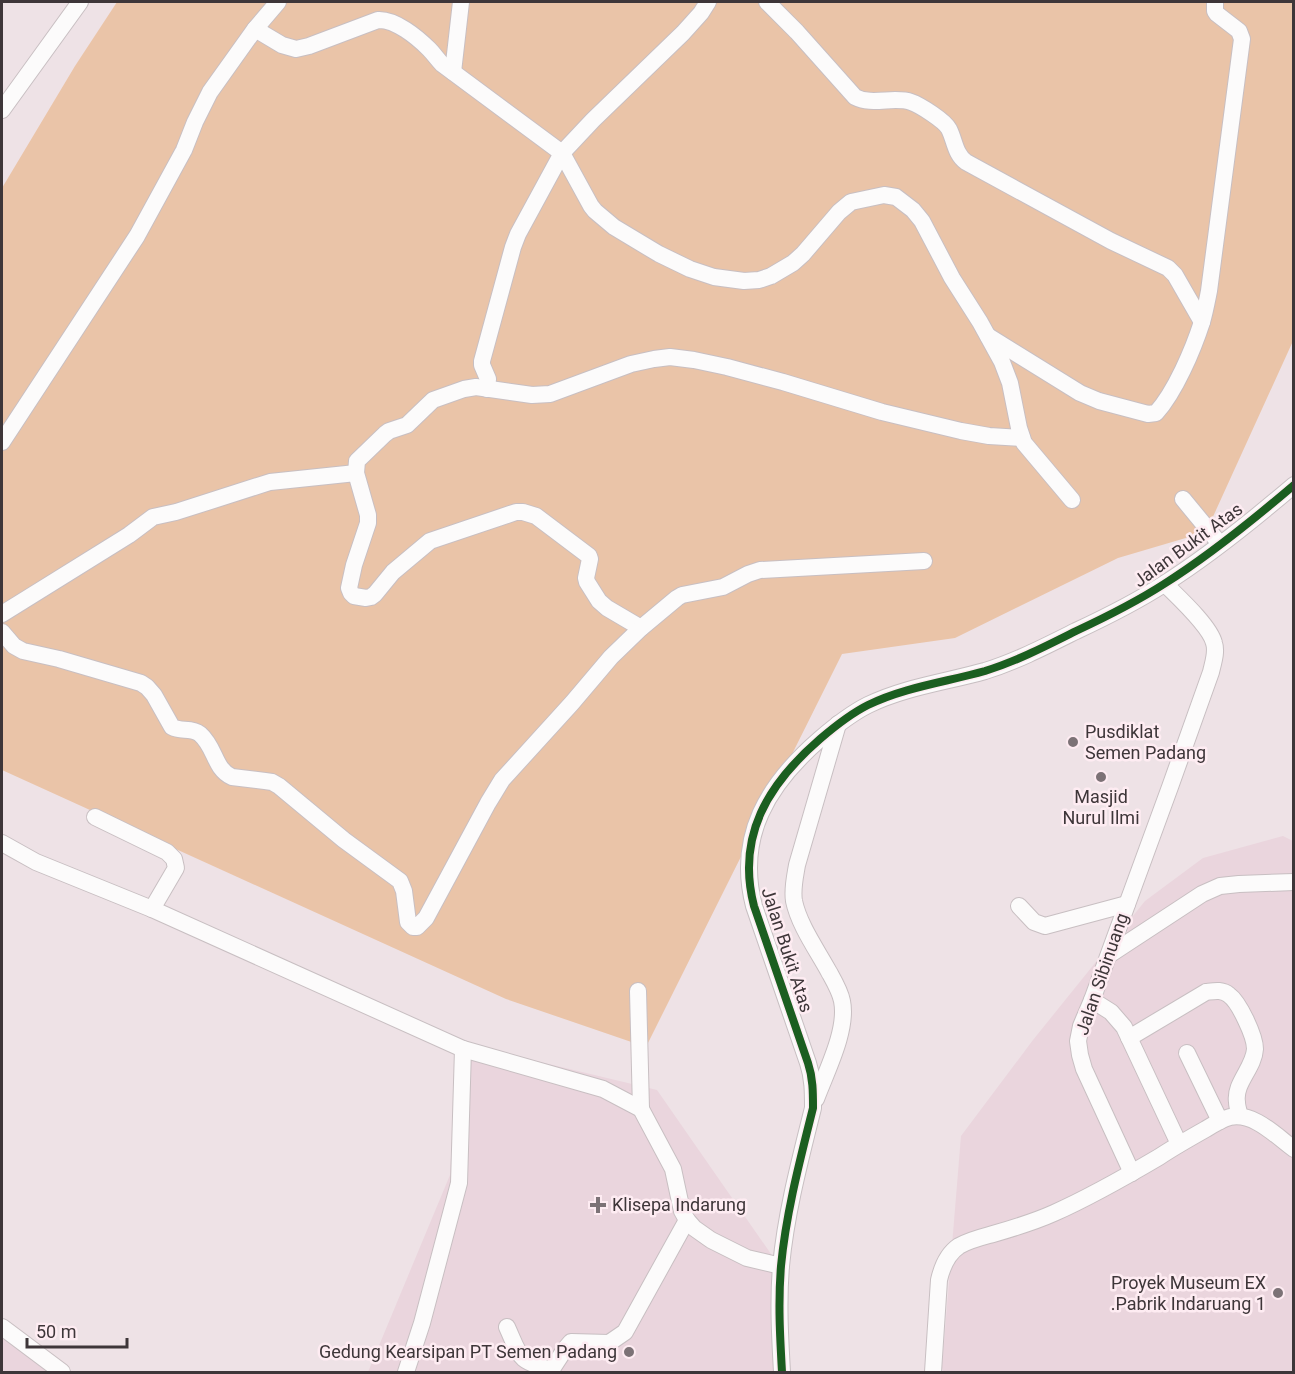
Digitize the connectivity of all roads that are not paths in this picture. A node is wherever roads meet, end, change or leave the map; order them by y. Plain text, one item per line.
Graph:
1 (80, 2) edge
2 (278, 2) edge
3 (461, 2) edge
4 (708, 2) edge
5 (767, 2) edge
6 (1215, 2) edge
7 (255, 29) junction
8 (453, 72) junction
9 (2, 110) edge
10 (562, 153) junction
11 (1202, 322) junction
12 (987, 336) junction
13 (487, 389) junction
14 (1022, 438) junction
15 (2, 442) edge
16 (356, 473) junction
17 (1293, 485) edge
18 (1183, 499) dead end
19 (1072, 500) dead end
20 (1220, 544) junction
21 (924, 561) dead end
22 (1165, 584) junction
23 (2, 614) edge
24 (641, 628) junction
25 (2, 632) edge
26 (838, 724) junction
27 (95, 817) dead end
28 (2, 843) edge
29 (1293, 882) edge
30 (1127, 904) junction
31 (1019, 906) dead end
32 (152, 909) junction
33 (1109, 955) junction
34 (638, 992) dead end
35 (1092, 1000) junction
36 (1129, 1038) junction
37 (463, 1049) junction
38 (1187, 1053) dead end
39 (641, 1108) junction
40 (813, 1108) junction
41 (1240, 1116) junction
42 (1220, 1121) junction
43 (1179, 1144) junction
44 (1293, 1149) edge
45 (1132, 1173) junction
46 (687, 1221) junction
47 (781, 1266) junction
48 (507, 1327) dead end
49 (2, 1328) edge
50 (550, 1371) edge
51 (62, 1372) edge
52 (406, 1372) edge
53 (782, 1372) edge
54 (933, 1372) edge

1 - 9 street
2 - 7 street
3 - 8 street
4 - 10 street
5 - 11 street
6 - 11 street
7 - 8 street
7 - 15 street
8 - 10 street
10 - 12 street
10 - 13 street
11 - 12 street
12 - 14 street
13 - 14 street
13 - 16 street
14 - 19 street
16 - 23 street
16 - 24 street
17 - 20 street, Jalan Bukit Atas
18 - 20 street
20 - 22 street, Jalan Bukit Atas
21 - 24 street
22 - 26 street, Jalan Bukit Atas
22 - 30 street, Jalan Sibinuang
24 - 25 street
26 - 40 street
26 - 40 street, Jalan Bukit Atas
27 - 32 street
28 - 32 street
29 - 33 street
30 - 31 street
30 - 33 street, Jalan Sibinuang
32 - 37 street
33 - 35 street, Jalan Sibinuang
34 - 39 street
35 - 36 street
35 - 45 street, Jalan Sibinuang
36 - 41 street
36 - 43 street
37 - 39 street
37 - 52 street
38 - 42 street
39 - 46 street
40 - 47 street, Jalan Bukit Atas
41 - 42 street
41 - 44 street
42 - 43 street
43 - 45 street
45 - 54 street
46 - 47 street
46 - 50 street
47 - 53 street, Jalan Bukit Atas
48 - 50 street
49 - 51 street

